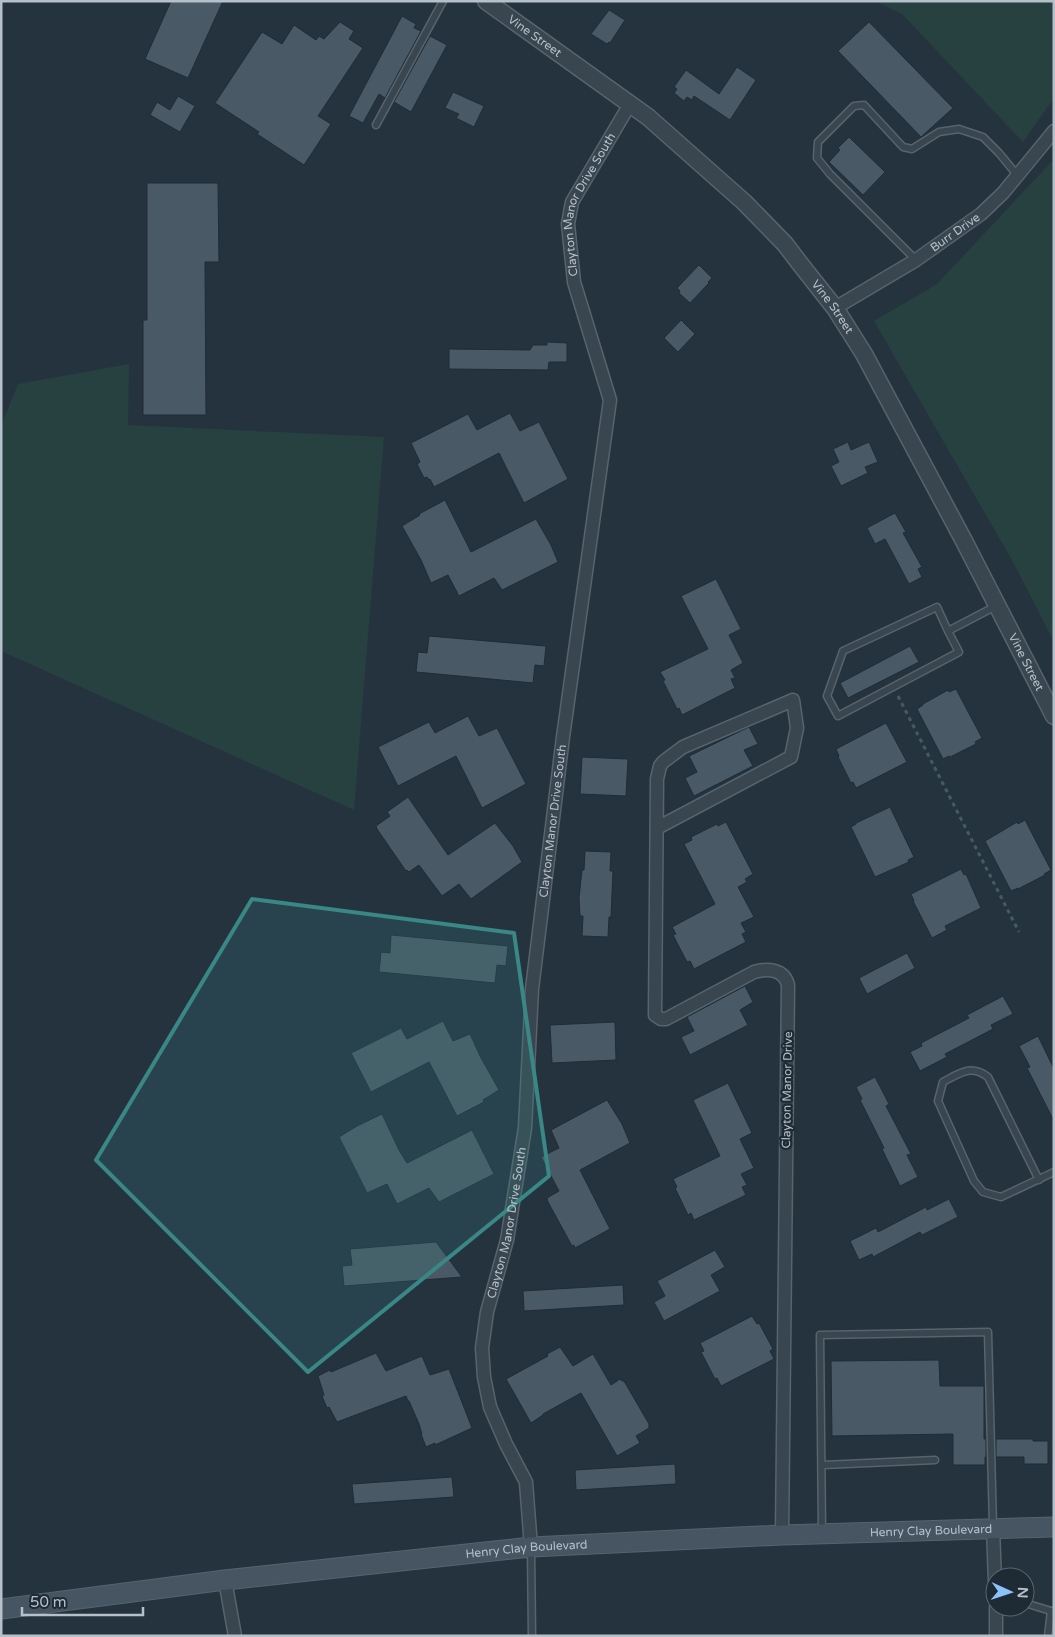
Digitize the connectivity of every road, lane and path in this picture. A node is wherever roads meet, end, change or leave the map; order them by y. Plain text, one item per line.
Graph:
1 (443, 1) edge
2 (486, 1) edge
3 (630, 104) junction
4 (376, 125) dead end
5 (1054, 131) edge
6 (1017, 175) junction
7 (916, 260) junction
8 (835, 308) junction
9 (997, 606) junction
10 (948, 631) junction
11 (893, 687) junction
12 (1054, 716) edge
13 (657, 828) junction
14 (1019, 932) dead end
15 (1054, 1172) edge
16 (1039, 1180) junction
17 (935, 1460) dead end
18 (822, 1465) junction
19 (1054, 1527) edge
20 (993, 1528) junction
21 (822, 1534) junction
22 (782, 1536) junction
23 (531, 1547) junction
24 (994, 1567) edge
25 (225, 1580) junction
26 (1035, 1606) edge
27 (1, 1609) edge
28 (1052, 1611) edge
29 (996, 1617) edge
30 (235, 1636) edge
31 (532, 1636) edge
32 (996, 1636) edge
33 (1048, 1636) edge

1 - 4 lane
2 - 3 street, Vine Street
3 - 8 street, Vine Street
3 - 23 street, Clayton Manor Drive South
5 - 6 street, Burr Drive
6 - 7 street, Burr Drive
6 - 7 lane
7 - 8 street, Burr Drive
8 - 9 street, Vine Street
9 - 10 lane
9 - 12 street, Vine Street
10 - 11 lane
10 - 11 lane
11 - 14 path
13 - 13 street, Clayton Manor Drive
13 - 22 street, Clayton Manor Drive
15 - 16 lane
16 - 16 lane
17 - 18 lane
18 - 20 lane
18 - 21 lane
19 - 20 main road, Henry Clay Boulevard
20 - 21 main road, Henry Clay Boulevard
20 - 24 street
21 - 22 main road, Henry Clay Boulevard
22 - 23 main road, Henry Clay Boulevard
23 - 25 main road, Henry Clay Boulevard
23 - 31 lane
25 - 27 main road, Henry Clay Boulevard
25 - 30 street
26 - 28 lane
28 - 33 lane
29 - 32 street

